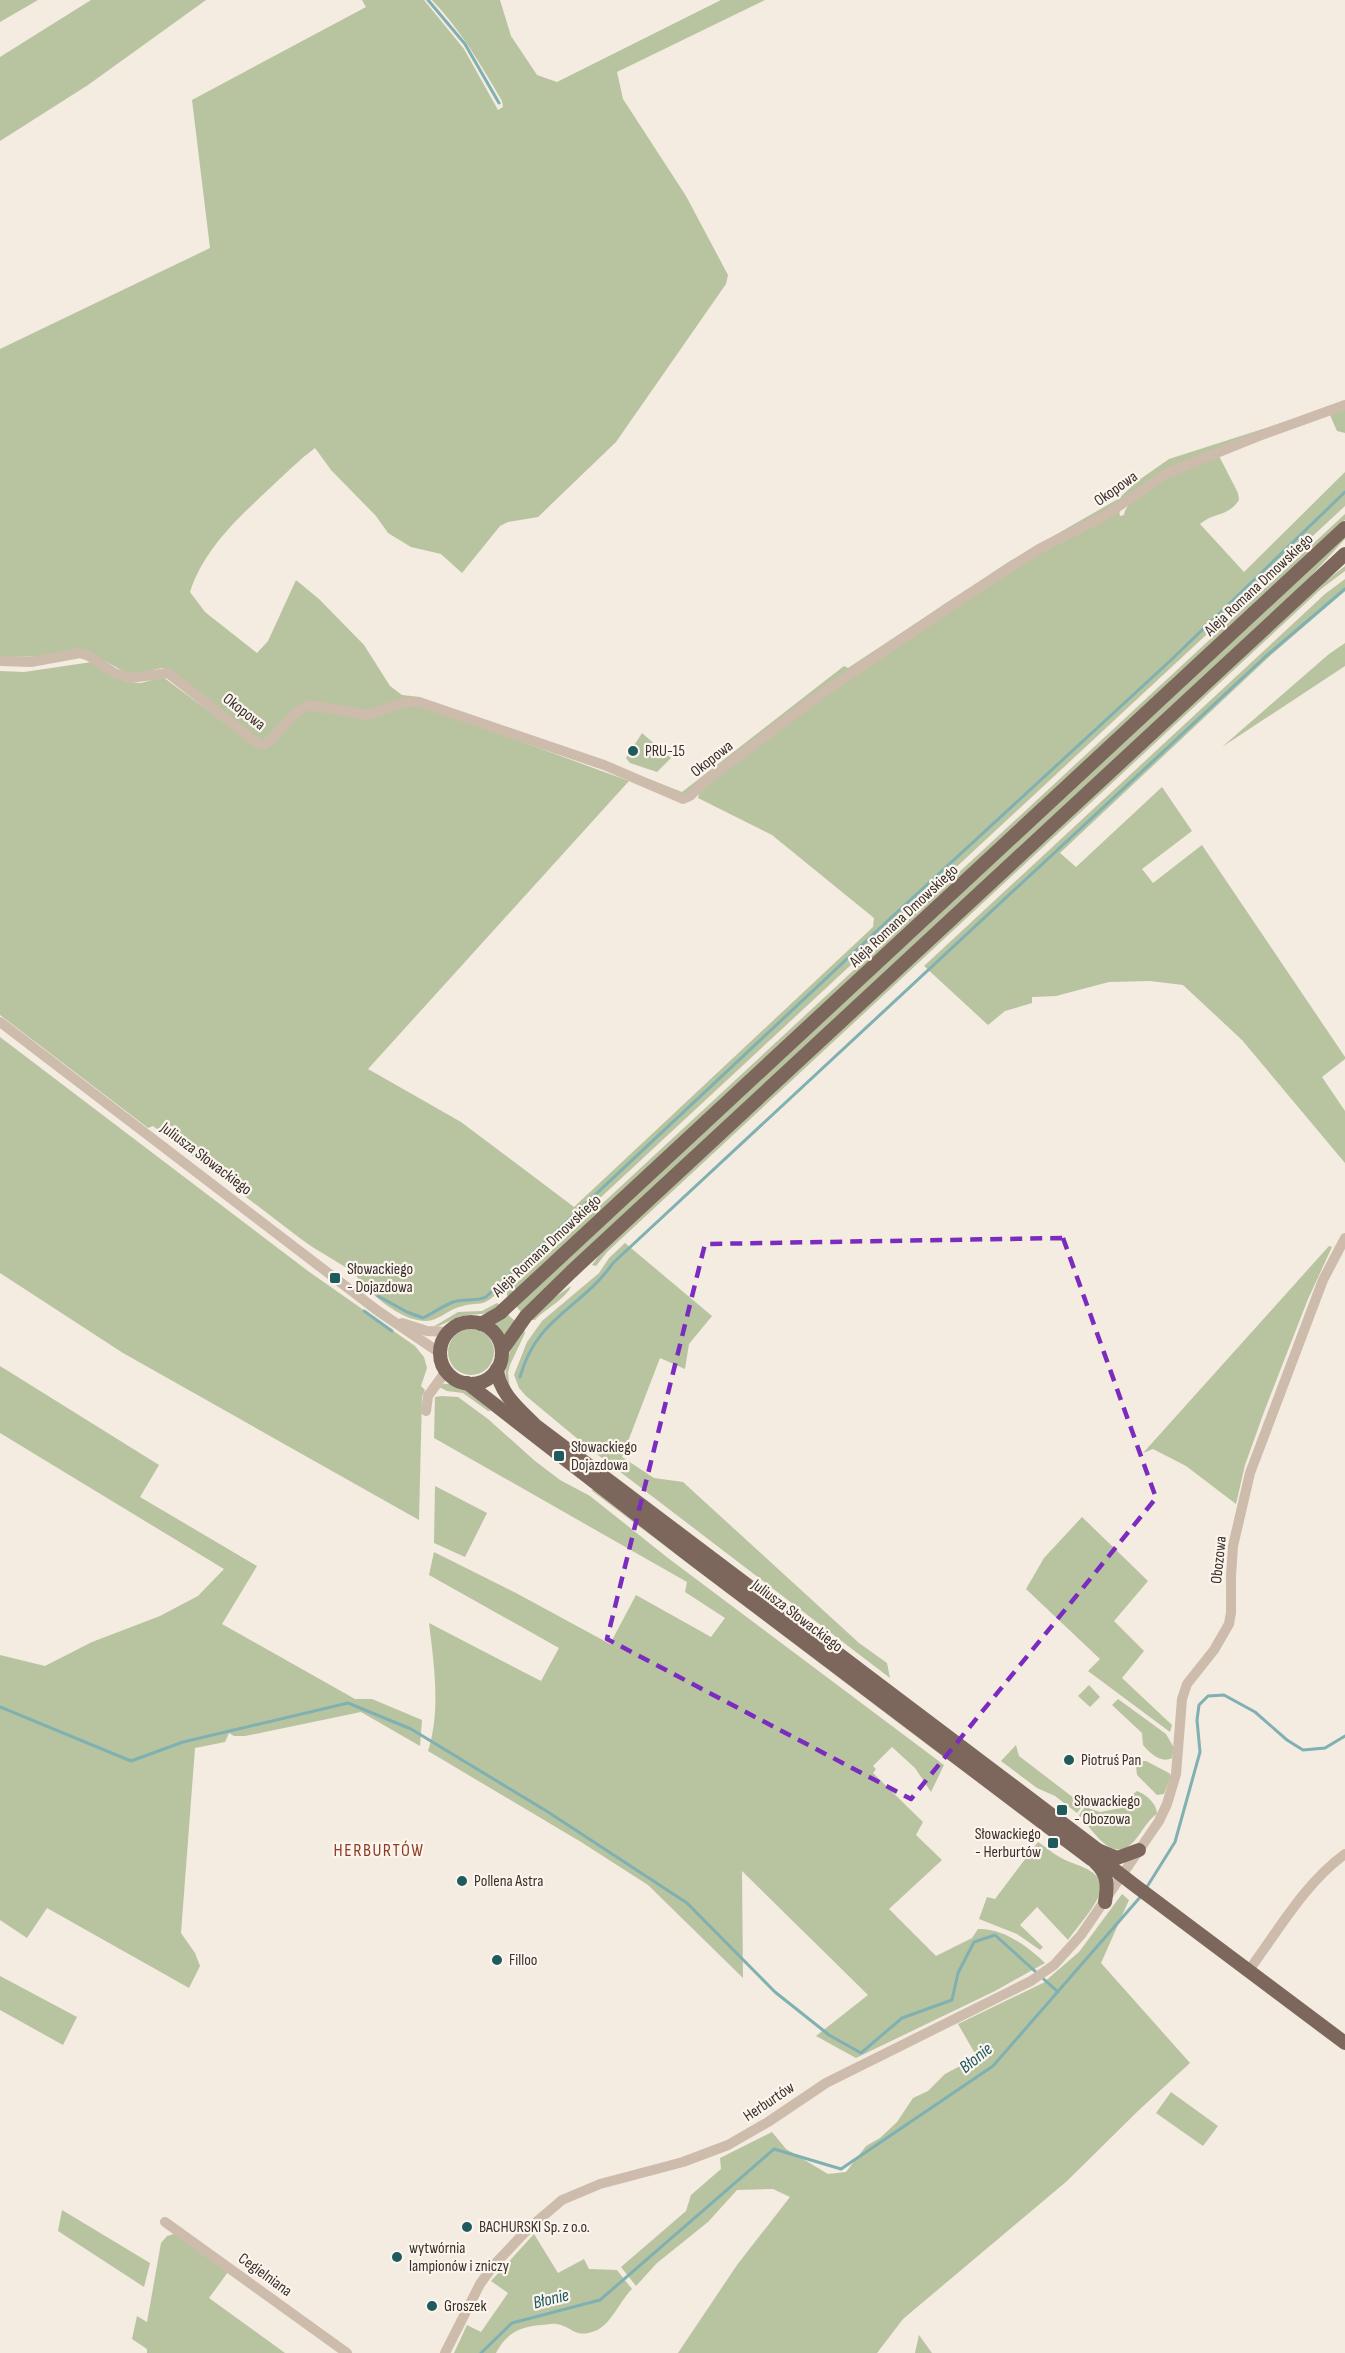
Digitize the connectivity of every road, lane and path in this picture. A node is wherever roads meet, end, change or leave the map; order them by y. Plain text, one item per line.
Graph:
1 (1345, 405) edge
2 (1345, 528) edge
3 (1345, 554) edge
4 (0, 661) edge
5 (0, 1022) edge
6 (1345, 1238) edge
7 (393, 1320) junction
8 (481, 1324) junction
9 (448, 1332) junction
10 (502, 1350) junction
11 (440, 1353) junction
12 (497, 1369) junction
13 (446, 1371) junction
14 (467, 1383) junction
15 (426, 1411) dead end
16 (1139, 1850) junction
17 (1095, 1854) junction
18 (1345, 1854) edge
19 (1122, 1876) junction
20 (1105, 1902) junction
21 (1249, 1970) junction
22 (1345, 2043) edge
23 (165, 2222) dead end
24 (347, 2353) edge
25 (445, 2353) edge

1 - 4 street, Okopowa
2 - 8 main road, Aleja Romana Dmowskiego
3 - 10 main road, Aleja Romana Dmowskiego
5 - 7 street, Juliusza Słowackiego
6 - 16 street, Obozowa
7 - 9 street, Juliusza Słowackiego
7 - 11 street, Juliusza Słowackiego
8 - 9 main road
8 - 10 main road
9 - 11 main road
10 - 12 main road
11 - 13 main road
12 - 14 main road
12 - 17 main road, Juliusza Słowackiego
13 - 14 main road
13 - 15 street
14 - 17 main road, Juliusza Słowackiego
16 - 17 main road
16 - 19 street, Obozowa
17 - 19 main road, Juliusza Słowackiego
17 - 20 main road
18 - 21 street
19 - 20 street, Herburtów
19 - 21 main road, Juliusza Słowackiego
20 - 25 street, Herburtów
21 - 22 main road, Juliusza Słowackiego
23 - 24 street, Cegielniana

